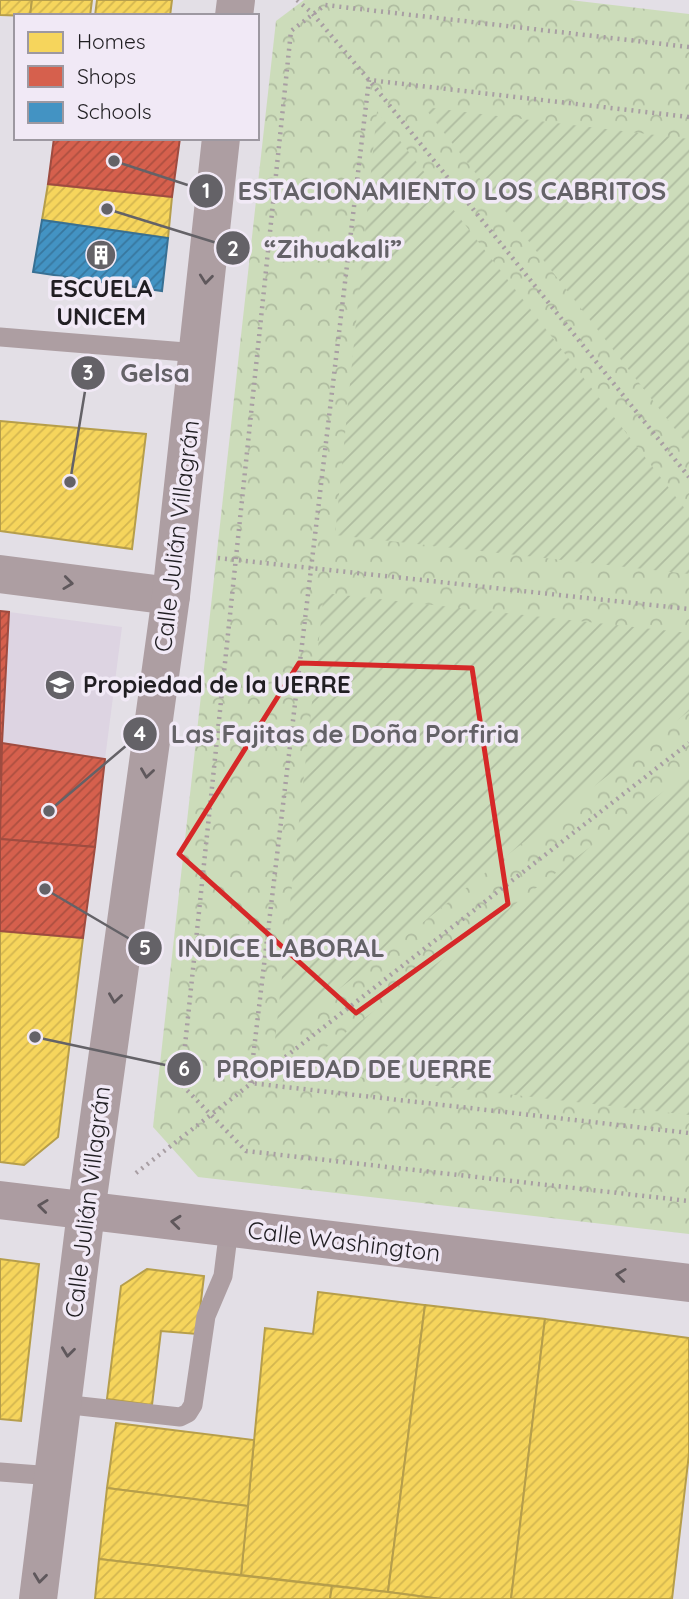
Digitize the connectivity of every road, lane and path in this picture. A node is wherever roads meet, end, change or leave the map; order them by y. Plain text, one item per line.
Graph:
1 (297, 0) edge
2 (312, 13) junction
3 (689, 47) edge
4 (369, 80) junction
5 (689, 117) edge
6 (221, 140) edge
7 (0, 337) edge
8 (198, 353) junction
9 (689, 477) edge
10 (176, 552) junction
11 (237, 560) junction
12 (312, 567) junction
13 (0, 574) edge
14 (171, 596) junction
15 (689, 609) edge
16 (689, 743) edge
17 (250, 1083) junction
18 (211, 1116) junction
19 (689, 1133) edge
20 (0, 1200) edge
21 (689, 1201) edge
22 (86, 1212) junction
23 (229, 1228) junction
24 (689, 1283) edge
25 (62, 1404) junction
26 (0, 1472) edge
27 (53, 1476) junction
28 (38, 1599) edge

1 - 2 path
2 - 3 path
2 - 4 path
2 - 11 path
4 - 5 path
4 - 9 path
4 - 12 path
6 -> 8 street, Calle Julián Villagrán
7 - 8 lane
8 - 10 street, Calle Julián Villagrán
10 - 11 path
10 - 14 street, Calle Julián Villagrán
11 - 12 path
11 - 18 path
12 - 15 path
12 - 17 path
13 -> 14 street
14 -> 22 street, Calle Julián Villagrán
16 - 17 path
17 - 18 path
17 - 19 path
18 - 21 path
18 - 22 path
22 -> 20 main road, Calle Washington
23 -> 22 main road, Calle Washington
22 -> 25 street, Calle Julián Villagrán
24 -> 23 main road, Calle Washington
23 - 25 lane
25 - 27 street, Calle Julián Villagrán
26 - 27 lane
27 -> 28 street, Calle Julián Villagrán

